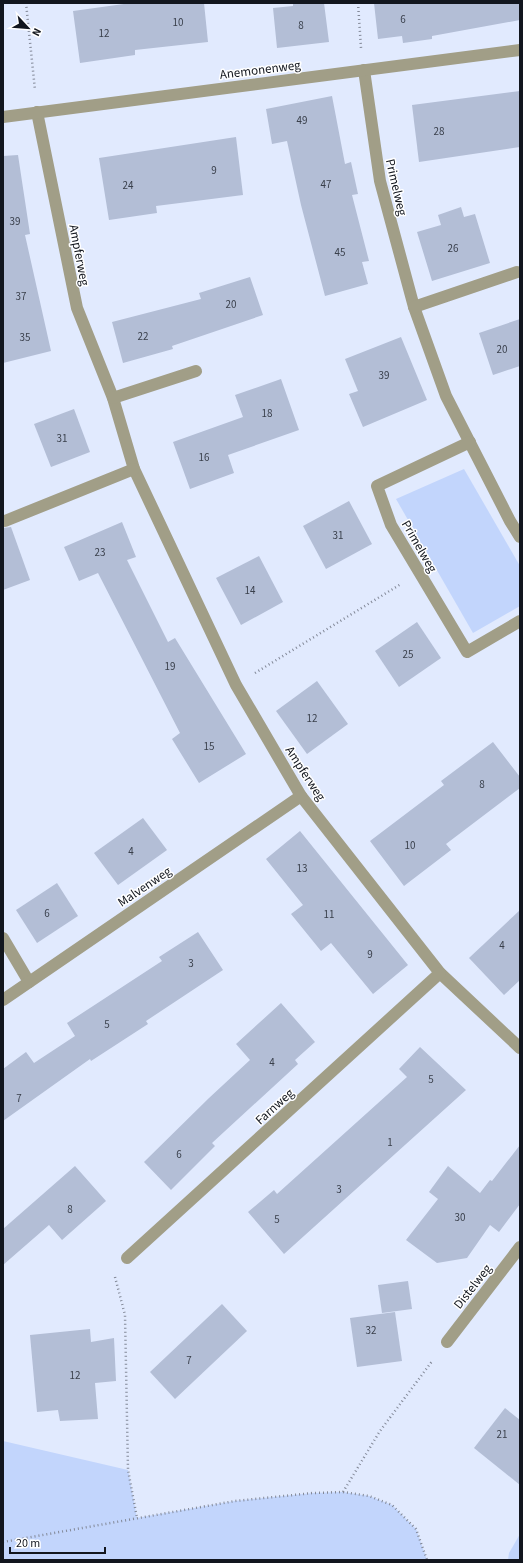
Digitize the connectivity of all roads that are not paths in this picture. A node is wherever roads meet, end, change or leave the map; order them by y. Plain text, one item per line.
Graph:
1 (520, 50) edge
2 (364, 70) junction
3 (37, 112) junction
4 (3, 117) edge
5 (517, 272) dead end
6 (414, 307) junction
7 (196, 371) dead end
8 (113, 398) junction
9 (470, 442) junction
10 (134, 469) junction
11 (5, 521) dead end
12 (520, 537) edge
13 (520, 621) edge
14 (301, 796) junction
15 (3, 938) edge
16 (440, 974) junction
17 (28, 982) junction
18 (3, 1000) edge
19 (520, 1048) edge
20 (520, 1248) edge
21 (127, 1258) road end
22 (447, 1342) road end

1 - 2 street, Anemonenweg
2 - 3 street, Anemonenweg
2 - 6 street, Primelweg
3 - 4 street, Anemonenweg
3 - 8 street, Ampferweg
5 - 6 street
6 - 9 street, Primelweg
7 - 8 street
8 - 10 street, Ampferweg
9 - 12 street, Primelweg
9 - 13 street, Primelweg
10 - 11 street
10 - 14 street, Ampferweg
14 - 16 street, Ampferweg
14 - 17 street, Malvenweg
15 - 17 street
16 - 19 street, Ampferweg
16 - 21 street, Farnweg
17 - 18 street, Malvenweg
20 - 22 street, Distelweg

